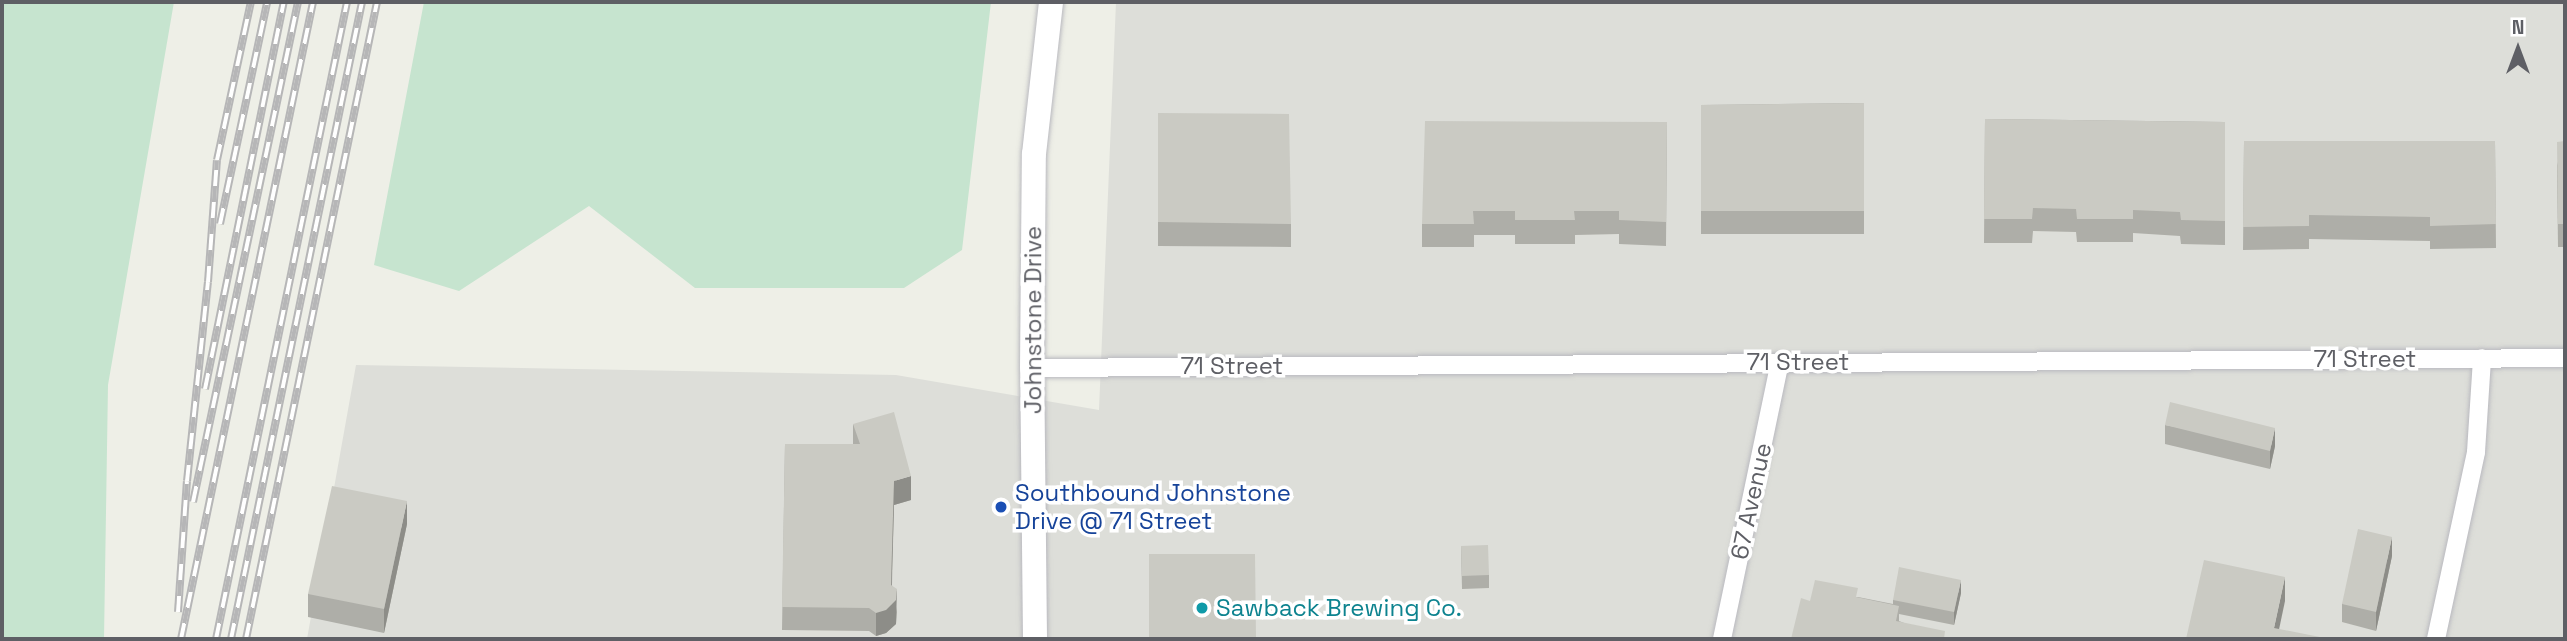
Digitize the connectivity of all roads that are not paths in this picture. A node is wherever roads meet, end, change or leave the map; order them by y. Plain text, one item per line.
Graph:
1 (1051, 2) edge
2 (2482, 358) junction
3 (2565, 358) edge
4 (1780, 362) junction
5 (1032, 368) junction
6 (1035, 639) edge
7 (1722, 639) edge
8 (2436, 639) edge

1 - 5 main road, Johnstone Drive
2 - 3 street, 71 Street
2 - 4 street, 71 Street
2 - 8 street
4 - 5 street, 71 Street
4 - 7 street, 67 Avenue
5 - 6 main road, Johnstone Drive

